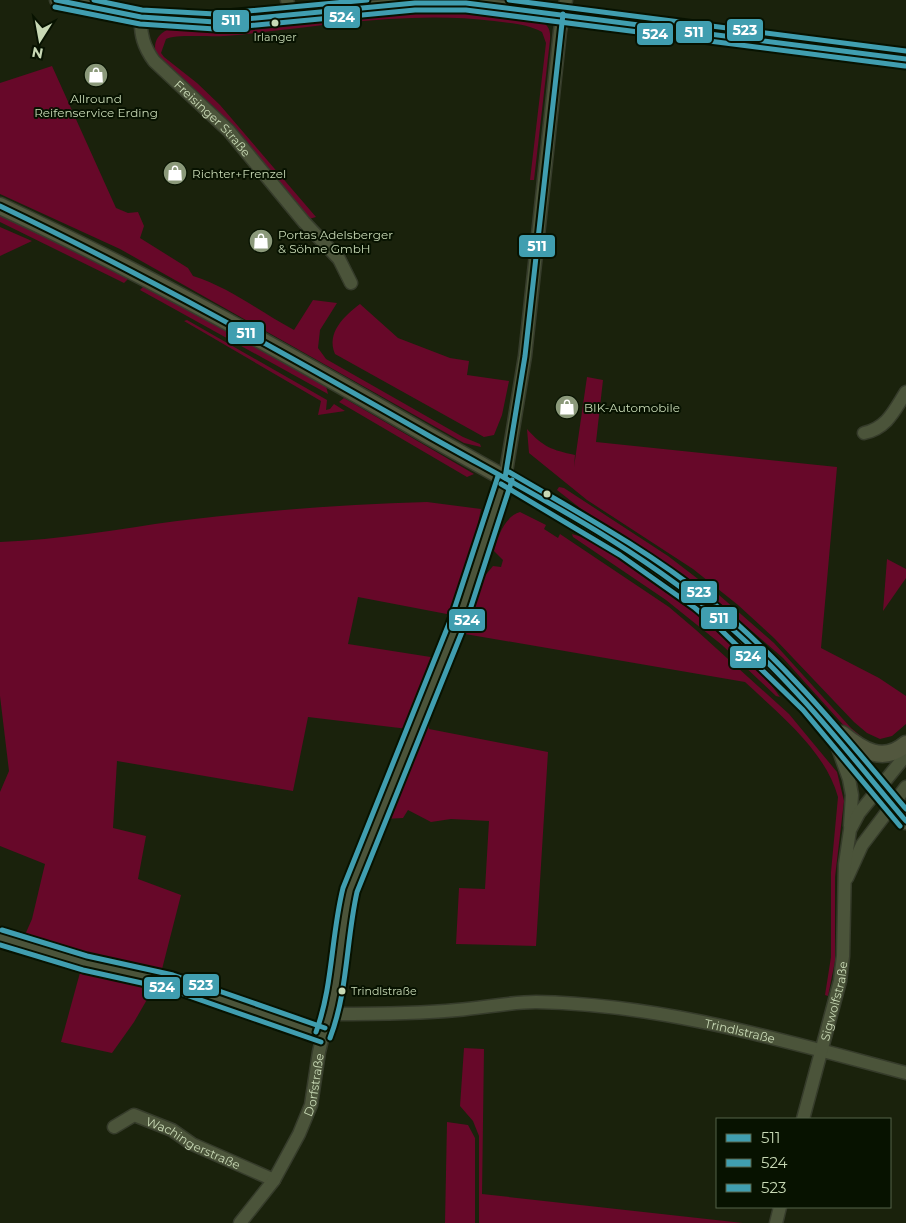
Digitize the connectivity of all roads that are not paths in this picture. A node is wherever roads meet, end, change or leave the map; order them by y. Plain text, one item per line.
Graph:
1 (56, 0) edge
2 (287, 0) edge
3 (566, 0) edge
4 (563, 14) junction
5 (291, 15) junction
6 (141, 17) junction
7 (906, 59) edge
8 (0, 206) edge
9 (351, 283) dead end
10 (906, 392) edge
11 (864, 433) dead end
12 (505, 478) junction
13 (819, 716) junction
14 (832, 733) junction
15 (906, 744) edge
16 (906, 755) edge
17 (906, 787) edge
18 (879, 788) junction
19 (892, 805) junction
20 (906, 821) edge
21 (850, 830) junction
22 (846, 880) junction
23 (0, 937) edge
24 (333, 1014) junction
25 (323, 1035) junction
26 (822, 1050) junction
27 (906, 1073) edge
28 (803, 1118) edge
29 (114, 1127) dead end
30 (274, 1180) junction
31 (780, 1208) edge
32 (240, 1223) edge
33 (776, 1223) edge

1 - 6 street
2 - 5 street
3 - 4 street, Dorfstraße
4 - 5 street
4 - 7 street
4 - 12 street, Dorfstraße
5 - 6 street
6 - 9 street, Freisinger Straße
8 - 12 main road
10 - 11 street
12 - 13 main road
12 - 24 street, Dorfstraße
13 - 14 main road
13 - 15 main road
14 - 18 main road
14 - 21 street
16 - 18 street, Sigwolfstraße
17 - 19 street, Sigwolfstraße
18 - 19 main road
18 - 21 street, Sigwolfstraße
19 - 20 main road
19 - 22 street, Sigwolfstraße
21 - 22 street, Sigwolfstraße
22 - 26 street, Sigwolfstraße
23 - 25 street
24 - 25 street, Dorfstraße
24 - 26 street, Trindlstraße
25 - 30 street, Dorfstraße
26 - 27 street, Trindlstraße
26 - 28 street, Sigwolfstraße
29 - 30 street, Wachingerstraße
30 - 32 street, Dorfstraße
31 - 33 street

